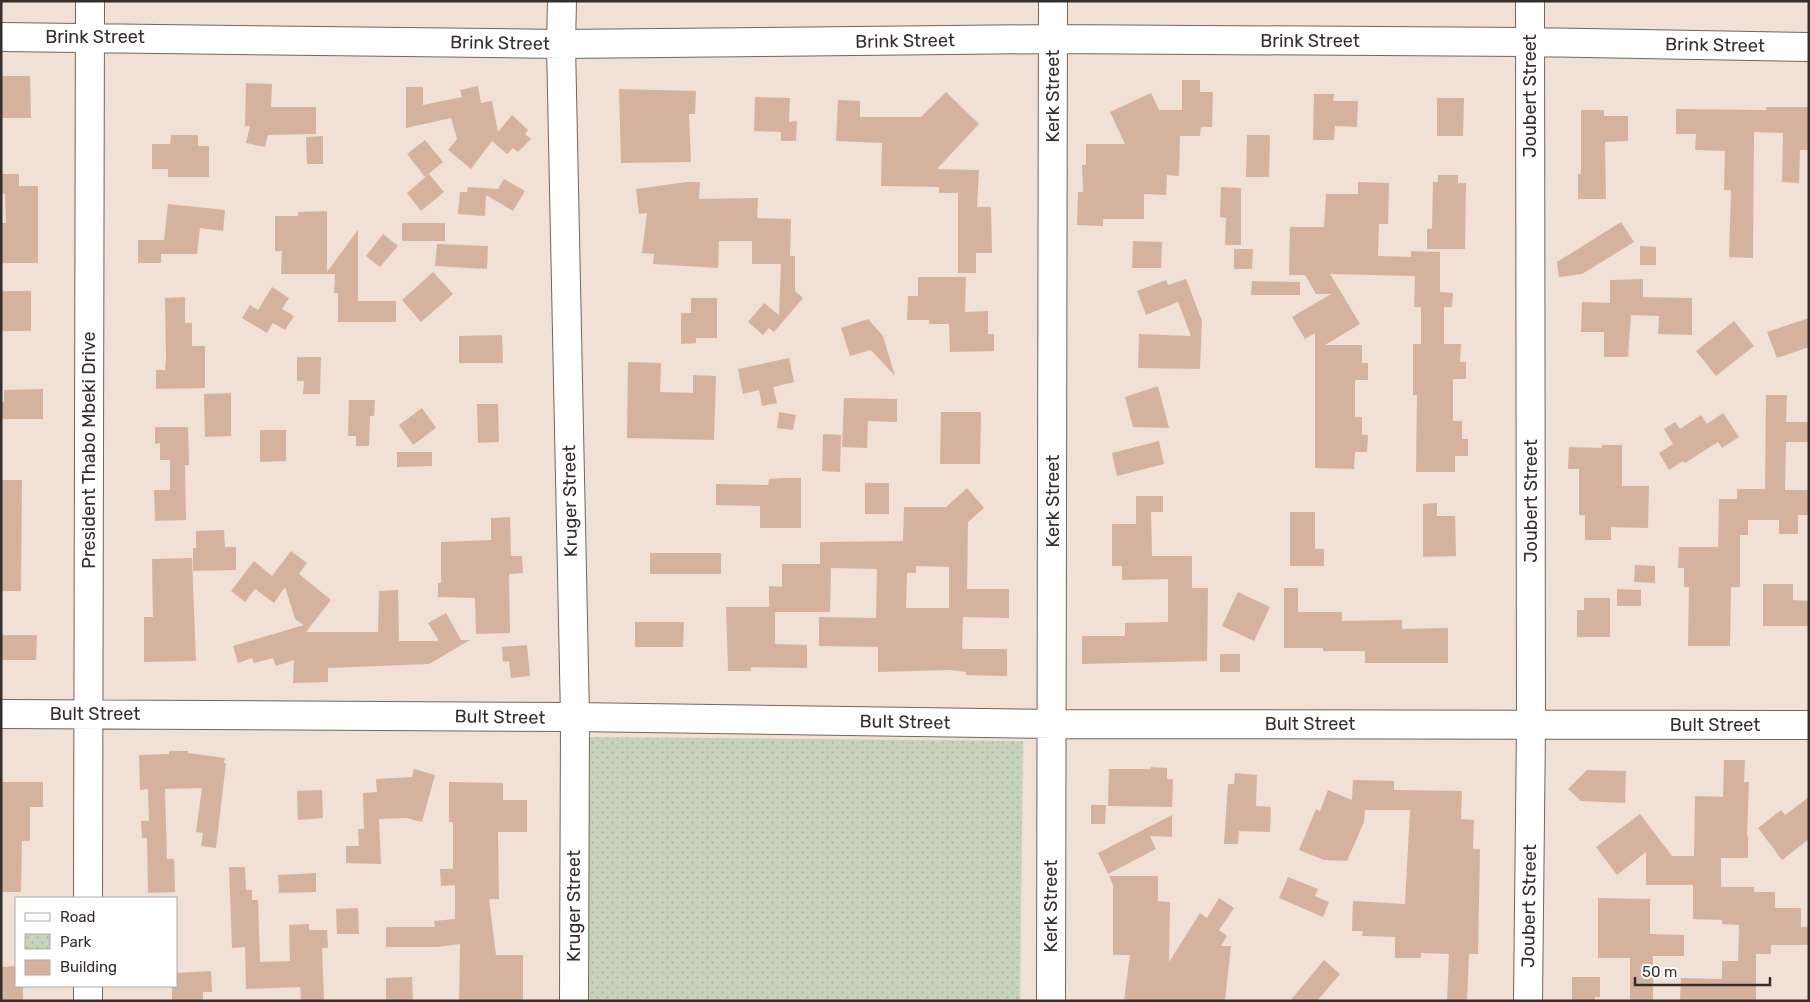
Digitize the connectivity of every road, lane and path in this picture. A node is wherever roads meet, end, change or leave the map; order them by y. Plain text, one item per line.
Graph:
1 (90, 1) edge
2 (562, 1) edge
3 (1053, 1) edge
4 (1530, 1) edge
5 (90, 36) junction
6 (1, 37) edge
7 (1053, 40) junction
8 (1530, 42) junction
9 (561, 44) junction
10 (1809, 47) edge
11 (89, 713) junction
12 (1, 714) edge
13 (575, 717) junction
14 (1053, 724) junction
15 (1531, 725) junction
16 (1809, 725) edge
17 (88, 897) edge
18 (88, 987) edge
19 (88, 1001) edge
20 (574, 1001) edge
21 (1051, 1001) edge
22 (1528, 1001) edge

1 - 5 street, President Thabo Mbeki Drive
2 - 9 street, Kruger Street
3 - 7 street, Kerk Street
4 - 8 street, Joubert Street
5 - 6 street, Brink Street
5 - 9 street, Brink Street
5 - 11 street, President Thabo Mbeki Drive
7 - 8 street, Brink Street
7 - 9 street, Brink Street
7 - 14 street, Kerk Street
8 - 10 street, Brink Street
8 - 15 street, Joubert Street
9 - 13 street, Kruger Street
11 - 12 street, Bult Street
11 - 13 street, Bult Street
11 - 17 street, President Thabo Mbeki Drive
13 - 14 street, Bult Street
13 - 20 street, Kruger Street
14 - 15 street, Bult Street
14 - 21 street, Kerk Street
15 - 16 street, Bult Street
15 - 22 street, Joubert Street
18 - 19 street

